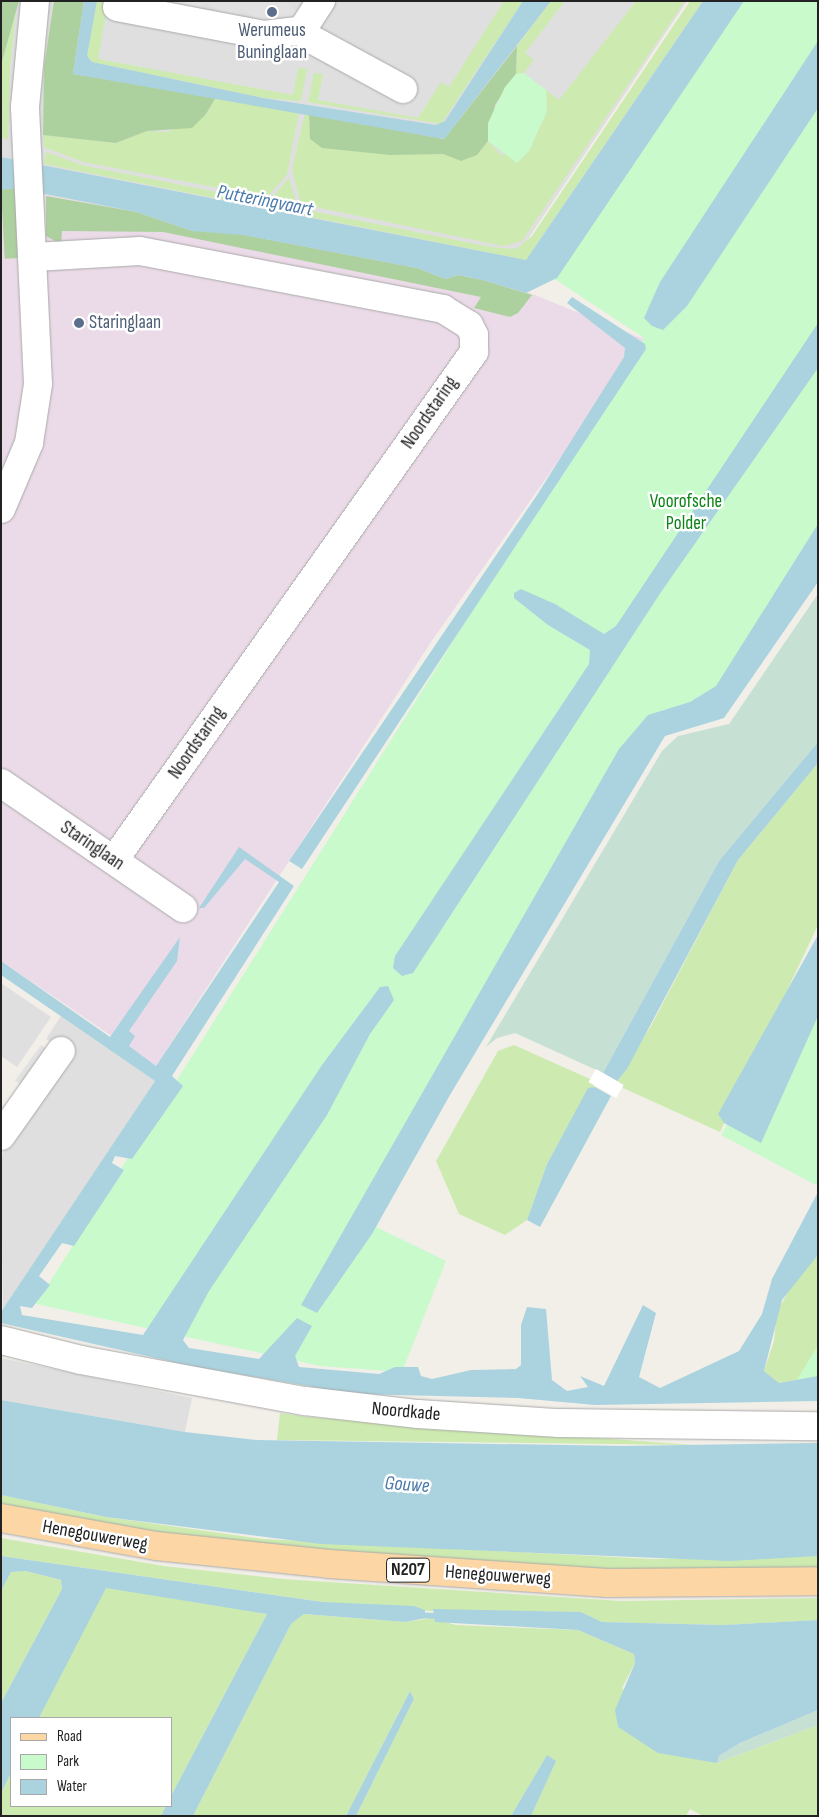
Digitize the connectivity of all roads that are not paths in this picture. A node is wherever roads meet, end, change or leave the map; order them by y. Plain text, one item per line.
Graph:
1 (35, 1) edge
2 (321, 1) edge
3 (117, 7) dead end
4 (302, 30) junction
5 (403, 89) dead end
6 (34, 257) junction
7 (1, 509) edge
8 (1, 783) edge
9 (114, 860) junction
10 (183, 908) dead end
11 (61, 1051) dead end
12 (11, 1101) edge
13 (1, 1136) edge
14 (1, 1340) edge
15 (818, 1426) edge
16 (1, 1518) edge
17 (818, 1581) edge

1 - 6 street
2 - 4 street
3 - 4 street
4 - 5 street
6 - 7 street
6 - 9 street, Noordstaring
8 - 9 street, Staringlaan
9 - 10 street, Staringlaan
11 - 12 street
12 - 13 street
14 - 15 street, Noordkade
16 - 17 main road, Henegouwerweg / N207

